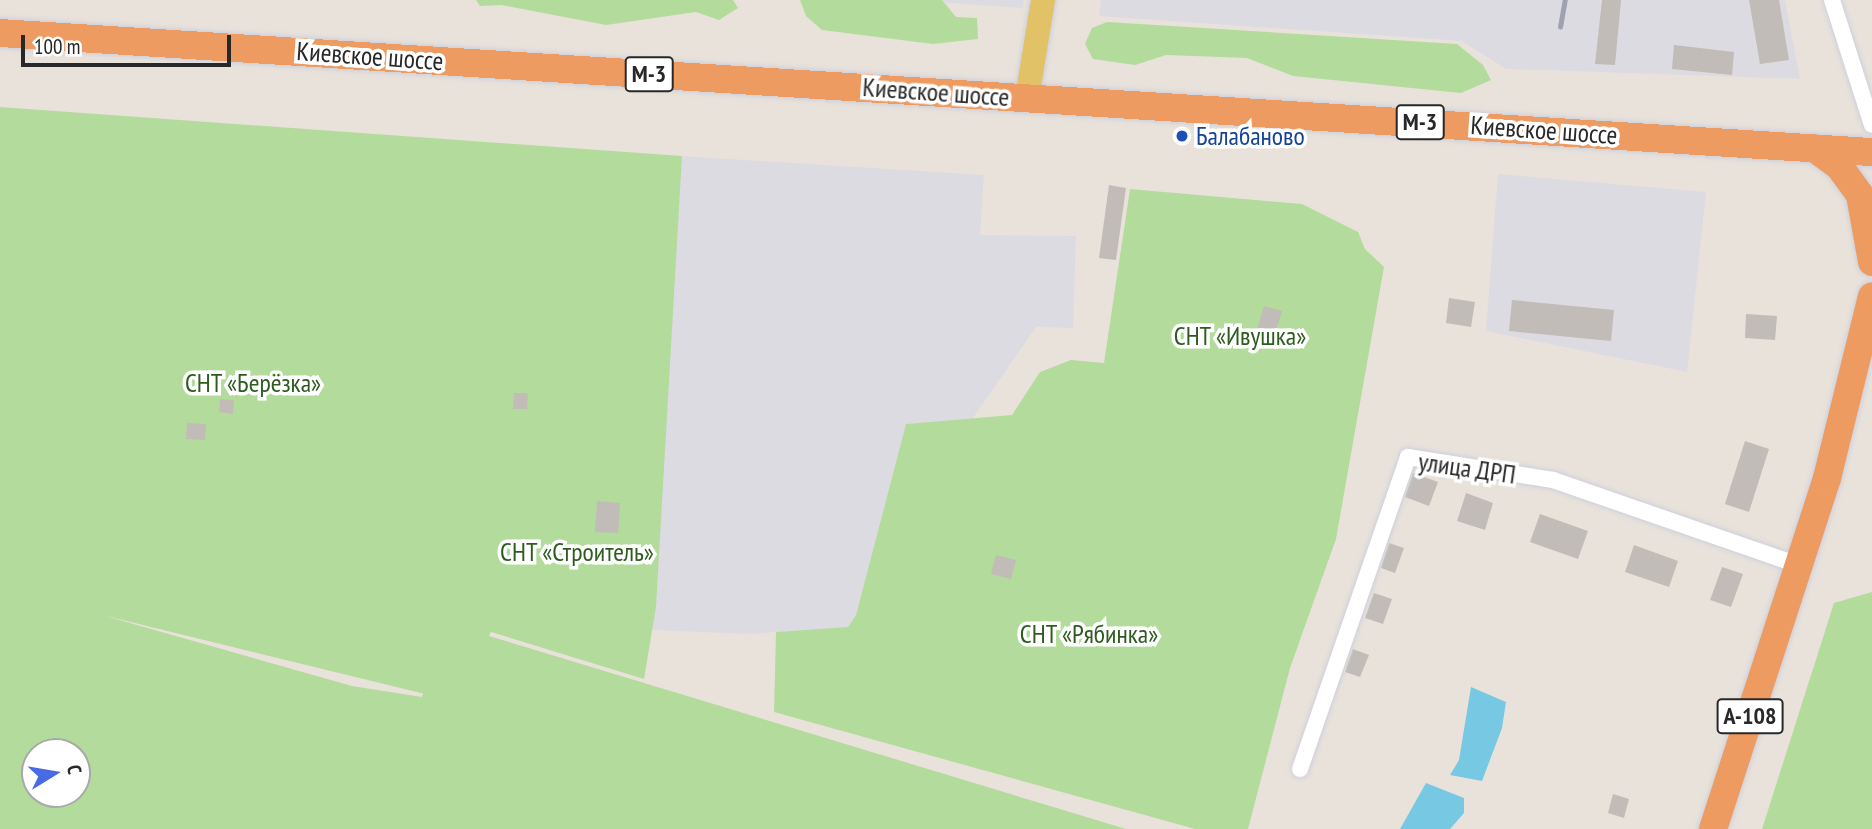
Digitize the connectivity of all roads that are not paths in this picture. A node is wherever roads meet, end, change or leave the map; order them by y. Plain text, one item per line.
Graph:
1 (1043, 0) edge
2 (1832, 0) edge
3 (0, 33) edge
4 (1027, 98) junction
5 (1872, 125) edge
6 (1814, 148) junction
7 (1872, 152) edge
8 (1872, 262) edge
9 (1872, 296) edge
10 (1798, 565) junction
11 (1300, 769) dead end
12 (1713, 829) edge

1 - 4 main road
2 - 5 street
3 - 4 highway, Киевское шоссе / М-3
4 - 6 highway, Киевское шоссе / М-3
6 - 7 highway, Киевское шоссе / М-3
6 - 8 highway
9 - 10 highway, А-108
10 - 11 street, улица ДРП
10 - 12 highway, А-108

